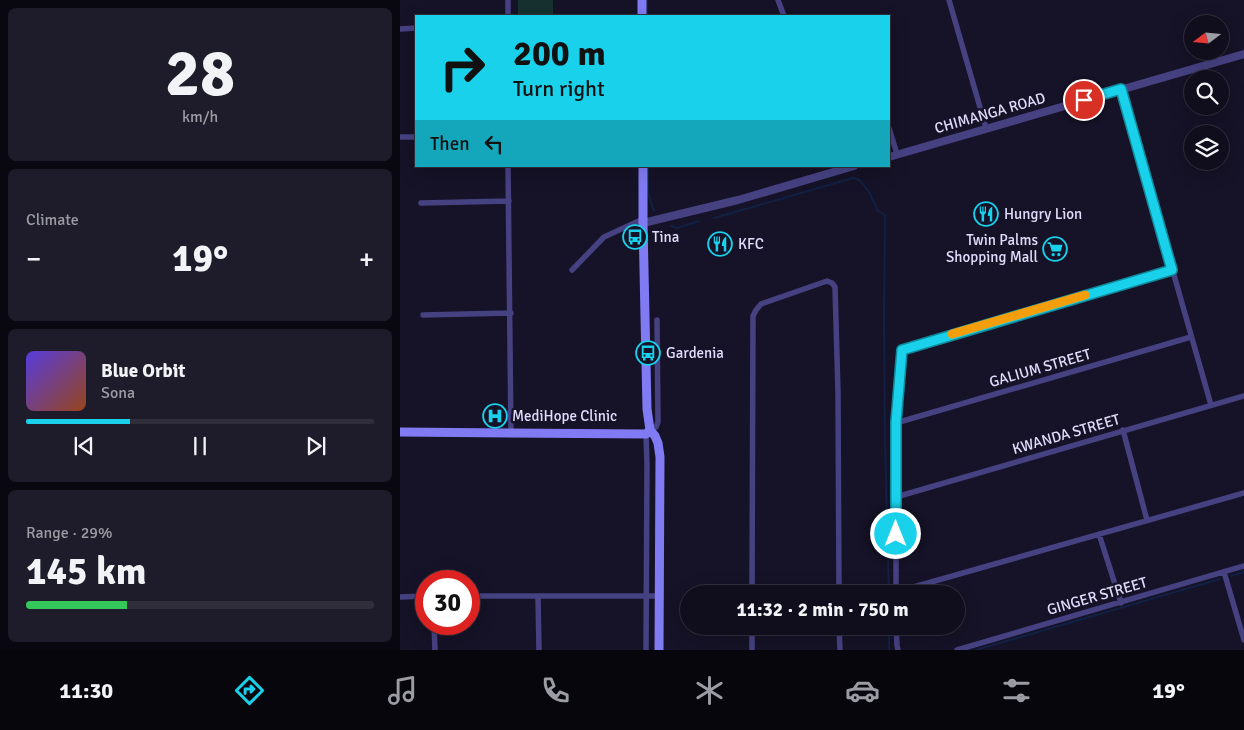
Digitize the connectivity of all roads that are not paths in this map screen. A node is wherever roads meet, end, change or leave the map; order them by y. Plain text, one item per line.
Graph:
1 (508, 0) edge
2 (642, 0) edge
3 (778, 0) edge
4 (950, 0) edge
5 (508, 15) edge
6 (642, 15) edge
7 (784, 15) edge
8 (415, 28) edge
9 (400, 29) edge
10 (1244, 54) edge
11 (1121, 89) junction
12 (986, 128) junction
13 (890, 135) edge
14 (400, 137) edge
15 (415, 137) edge
16 (893, 156) edge
17 (508, 167) edge
18 (642, 167) edge
19 (851, 167) edge
20 (508, 201) junction
21 (421, 203) dead end
22 (643, 221) junction
23 (572, 270) dead end
24 (1172, 270) junction
25 (510, 312) junction
26 (423, 315) dead end
27 (657, 320) dead end
28 (1191, 337) junction
29 (1244, 396) edge
30 (1211, 405) junction
31 (896, 422) junction
32 (1123, 430) junction
33 (400, 432) edge
34 (648, 432) junction
35 (512, 434) junction
36 (1244, 493) edge
37 (896, 496) junction
38 (1147, 520) junction
39 (1099, 534) junction
40 (1244, 566) edge
41 (1224, 572) junction
42 (752, 585) edge
43 (839, 585) edge
44 (896, 585) edge
45 (924, 585) edge
46 (415, 596) edge
47 (480, 596) edge
48 (538, 596) junction
49 (647, 596) junction
50 (659, 596) junction
51 (400, 597) edge
52 (1121, 603) junction
53 (434, 635) edge
54 (752, 635) edge
55 (840, 635) edge
56 (896, 635) edge
57 (1244, 640) edge
58 (434, 650) edge
59 (539, 650) edge
60 (646, 650) edge
61 (659, 650) edge
62 (752, 650) edge
63 (840, 650) edge
64 (898, 650) edge
65 (957, 650) edge

1 - 5 street
2 - 6 main road
3 - 7 street
4 - 12 street
8 - 9 street
10 - 11 street, CHIMANGA ROAD
11 - 12 street, CHIMANGA ROAD
11 - 24 street
12 - 16 street, CHIMANGA ROAD
13 - 16 street
14 - 15 street
17 - 20 street
18 - 22 main road
19 - 22 street
20 - 21 street
20 - 25 street
22 - 23 street
22 - 34 main road
24 - 28 street
24 - 31 street
25 - 26 street
25 - 35 street
27 - 34 street
28 - 30 street
28 - 31 street, GALIUM STREET
29 - 30 street, KWANDA STREET
30 - 32 street, KWANDA STREET
31 - 37 street
32 - 37 street, KWANDA STREET
32 - 38 street
33 - 35 main road
34 - 35 main road
34 - 49 street
34 - 50 main road
36 - 38 street
37 - 44 street
38 - 39 street
39 - 45 street
39 - 52 street
40 - 41 street, GINGER STREET
41 - 52 street, GINGER STREET
41 - 57 street
42 - 43 street
46 - 51 street
47 - 48 street
48 - 49 street
48 - 59 street
49 - 50 street
49 - 60 street
50 - 61 main road
52 - 65 street, GINGER STREET
53 - 58 street
54 - 62 street
55 - 63 street
56 - 64 street

